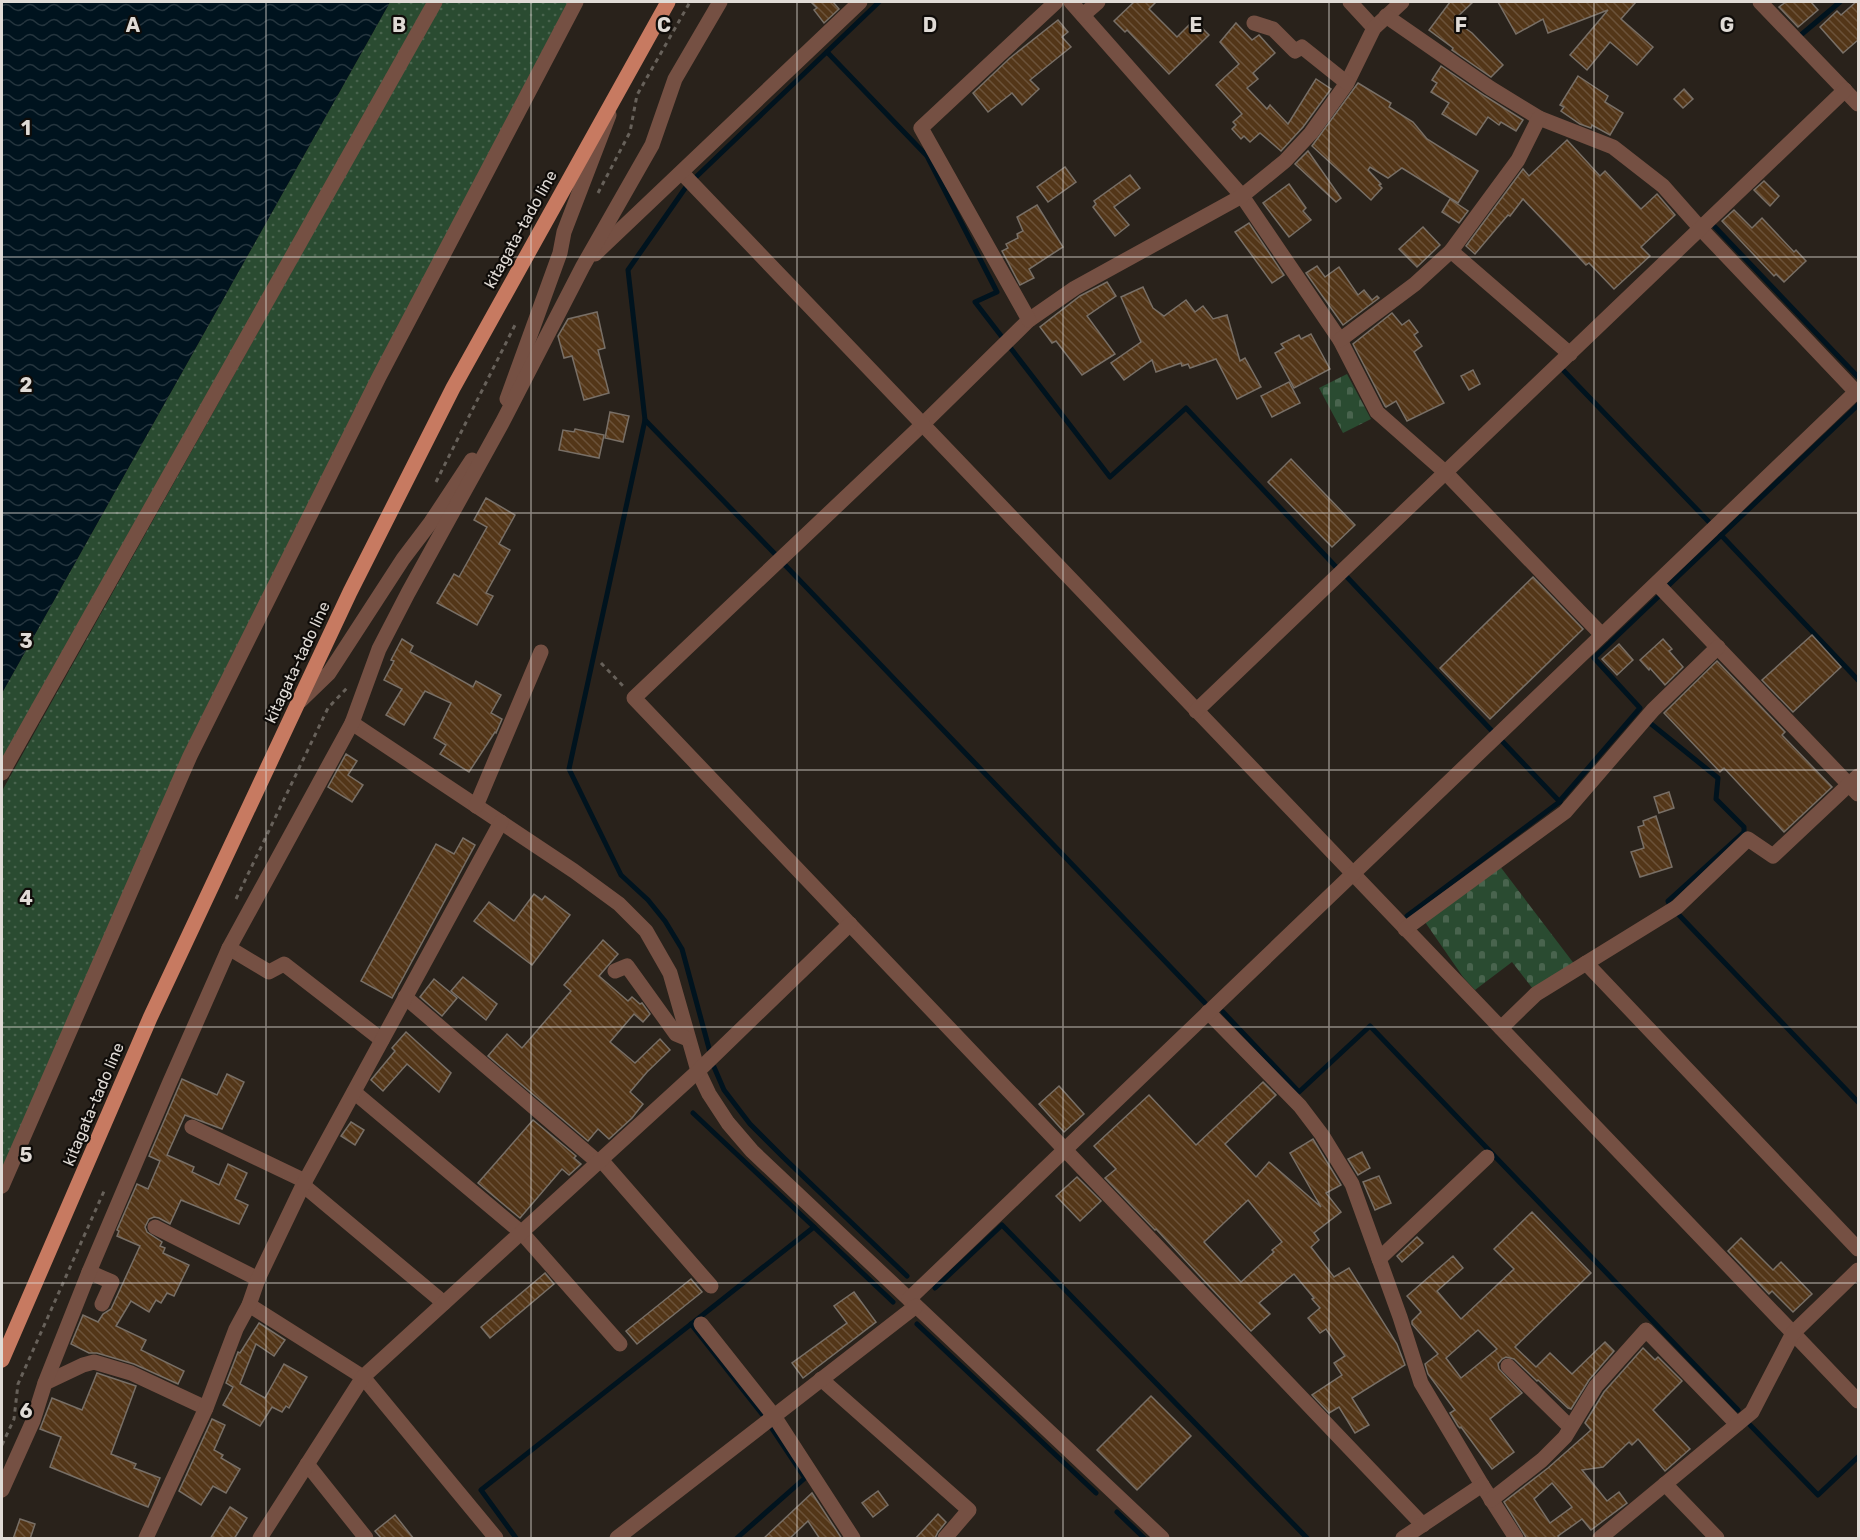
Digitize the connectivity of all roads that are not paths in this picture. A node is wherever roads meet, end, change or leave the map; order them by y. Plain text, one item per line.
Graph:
1 (435, 2) edge
2 (576, 2) edge
3 (668, 2) edge
4 (720, 2) edge
5 (860, 2) edge
6 (1056, 2) edge
7 (1071, 2) edge
8 (1098, 2) edge
9 (1350, 2) edge
10 (1402, 2) edge
11 (1760, 2) edge
12 (1083, 15) junction
13 (1386, 16) junction
14 (1254, 23) dead end
15 (1374, 28) junction
16 (1347, 83) junction
17 (1845, 90) junction
18 (617, 92) junction
19 (1858, 104) edge
20 (1539, 118) junction
21 (682, 173) junction
22 (1242, 196) junction
23 (1701, 229) junction
24 (1450, 252) junction
25 (583, 266) junction
26 (1029, 320) junction
27 (1340, 340) junction
28 (1570, 354) junction
29 (1858, 392) edge
30 (502, 423) junction
31 (922, 425) junction
32 (1445, 472) junction
33 (1657, 584) junction
34 (1602, 635) junction
35 (1718, 647) junction
36 (542, 652) dead end
37 (298, 702) junction
38 (1196, 711) junction
39 (352, 723) junction
40 (2, 773) edge
41 (1856, 785) edge
42 (476, 806) junction
43 (501, 822) junction
44 (1353, 874) junction
45 (850, 924) junction
46 (1406, 929) junction
47 (230, 948) junction
48 (1586, 963) junction
49 (615, 971) dead end
50 (405, 997) junction
51 (1208, 1012) junction
52 (1501, 1028) junction
53 (688, 1039) junction
54 (382, 1040) junction
55 (698, 1071) junction
56 (354, 1092) junction
57 (192, 1127) dead end
58 (1065, 1149) junction
59 (1487, 1157) dead end
60 (601, 1162) junction
61 (304, 1183) junction
62 (2, 1186) edge
63 (155, 1227) dead end
64 (522, 1233) junction
65 (1858, 1249) edge
66 (1379, 1259) junction
67 (1858, 1270) edge
68 (90, 1272) junction
69 (258, 1279) junction
70 (711, 1286) dead end
71 (913, 1302) junction
72 (444, 1303) junction
73 (102, 1304) dead end
74 (249, 1305) junction
75 (701, 1324) dead end
76 (1793, 1333) junction
77 (620, 1344) dead end
78 (2, 1360) edge
79 (1508, 1366) dead end
80 (363, 1377) junction
81 (821, 1379) junction
82 (45, 1383) junction
83 (1858, 1401) edge
84 (206, 1408) junction
85 (774, 1416) junction
86 (1737, 1424) junction
87 (1570, 1427) junction
88 (308, 1464) junction
89 (1665, 1484) junction
90 (1482, 1485) junction
91 (2, 1490) edge
92 (1491, 1500) junction
93 (1424, 1525) junction
94 (146, 1539) edge
95 (260, 1539) edge
96 (366, 1539) edge
97 (495, 1539) edge
98 (617, 1539) edge
99 (853, 1539) edge
100 (945, 1539) edge
101 (1162, 1539) edge
102 (1403, 1539) edge
103 (1516, 1539) edge
104 (1600, 1539) edge
105 (1717, 1539) edge

1 - 40 street
2 - 62 street
3 - 18 main road, kitagata-tado line
4 - 25 street
5 - 21 street
6 - 26 street
7 - 12 street
8 - 12 street
9 - 15 street
10 - 13 street
11 - 17 street
12 - 22 street
13 - 15 street
13 - 20 street
14 - 16 street
15 - 16 street
16 - 22 street
17 - 19 street
17 - 23 street
18 - 30 street
18 - 37 main road, kitagata-tado line
20 - 23 street
20 - 24 street
21 - 25 street
21 - 31 street
22 - 26 street
22 - 27 street
23 - 28 street
23 - 29 street
24 - 27 street
24 - 28 street
25 - 30 street
26 - 31 street
27 - 32 street
28 - 32 street
29 - 33 street
30 - 37 street
30 - 39 street
31 - 38 street
31 - 45 street
32 - 34 street
32 - 38 street
33 - 34 street
33 - 35 street
34 - 44 street
35 - 41 street
35 - 46 street
36 - 42 street
37 - 78 main road, kitagata-tado line
38 - 44 street
39 - 42 street
39 - 47 street
41 - 48 street
42 - 43 street
43 - 50 street
43 - 53 street
44 - 46 street
44 - 51 street
45 - 55 street
45 - 58 street
46 - 52 street
47 - 54 street
47 - 68 street
48 - 52 street
48 - 65 street
49 - 53 street
50 - 54 street
50 - 60 street
51 - 58 street
51 - 66 street
52 - 76 street
53 - 55 street
54 - 56 street
55 - 60 street
55 - 71 street
56 - 61 street
56 - 64 street
57 - 61 street
58 - 71 street
58 - 93 street
59 - 66 street
60 - 64 street
60 - 70 street
61 - 69 street
61 - 72 street
63 - 69 street
64 - 72 street
64 - 77 street
66 - 90 street
67 - 76 street
68 - 73 street
68 - 82 street
69 - 74 street
71 - 81 street
71 - 101 street
72 - 80 street
74 - 80 street
74 - 84 street
75 - 85 street
76 - 83 street
76 - 86 street
79 - 87 street
80 - 88 street
80 - 97 street
81 - 85 street
81 - 100 street
82 - 84 street
82 - 91 street
84 - 94 street
85 - 98 street
85 - 99 street
86 - 87 street
86 - 89 street
87 - 92 street
88 - 95 street
88 - 96 street
89 - 104 street
89 - 105 street
90 - 92 street
90 - 93 street
92 - 103 street
93 - 102 street

